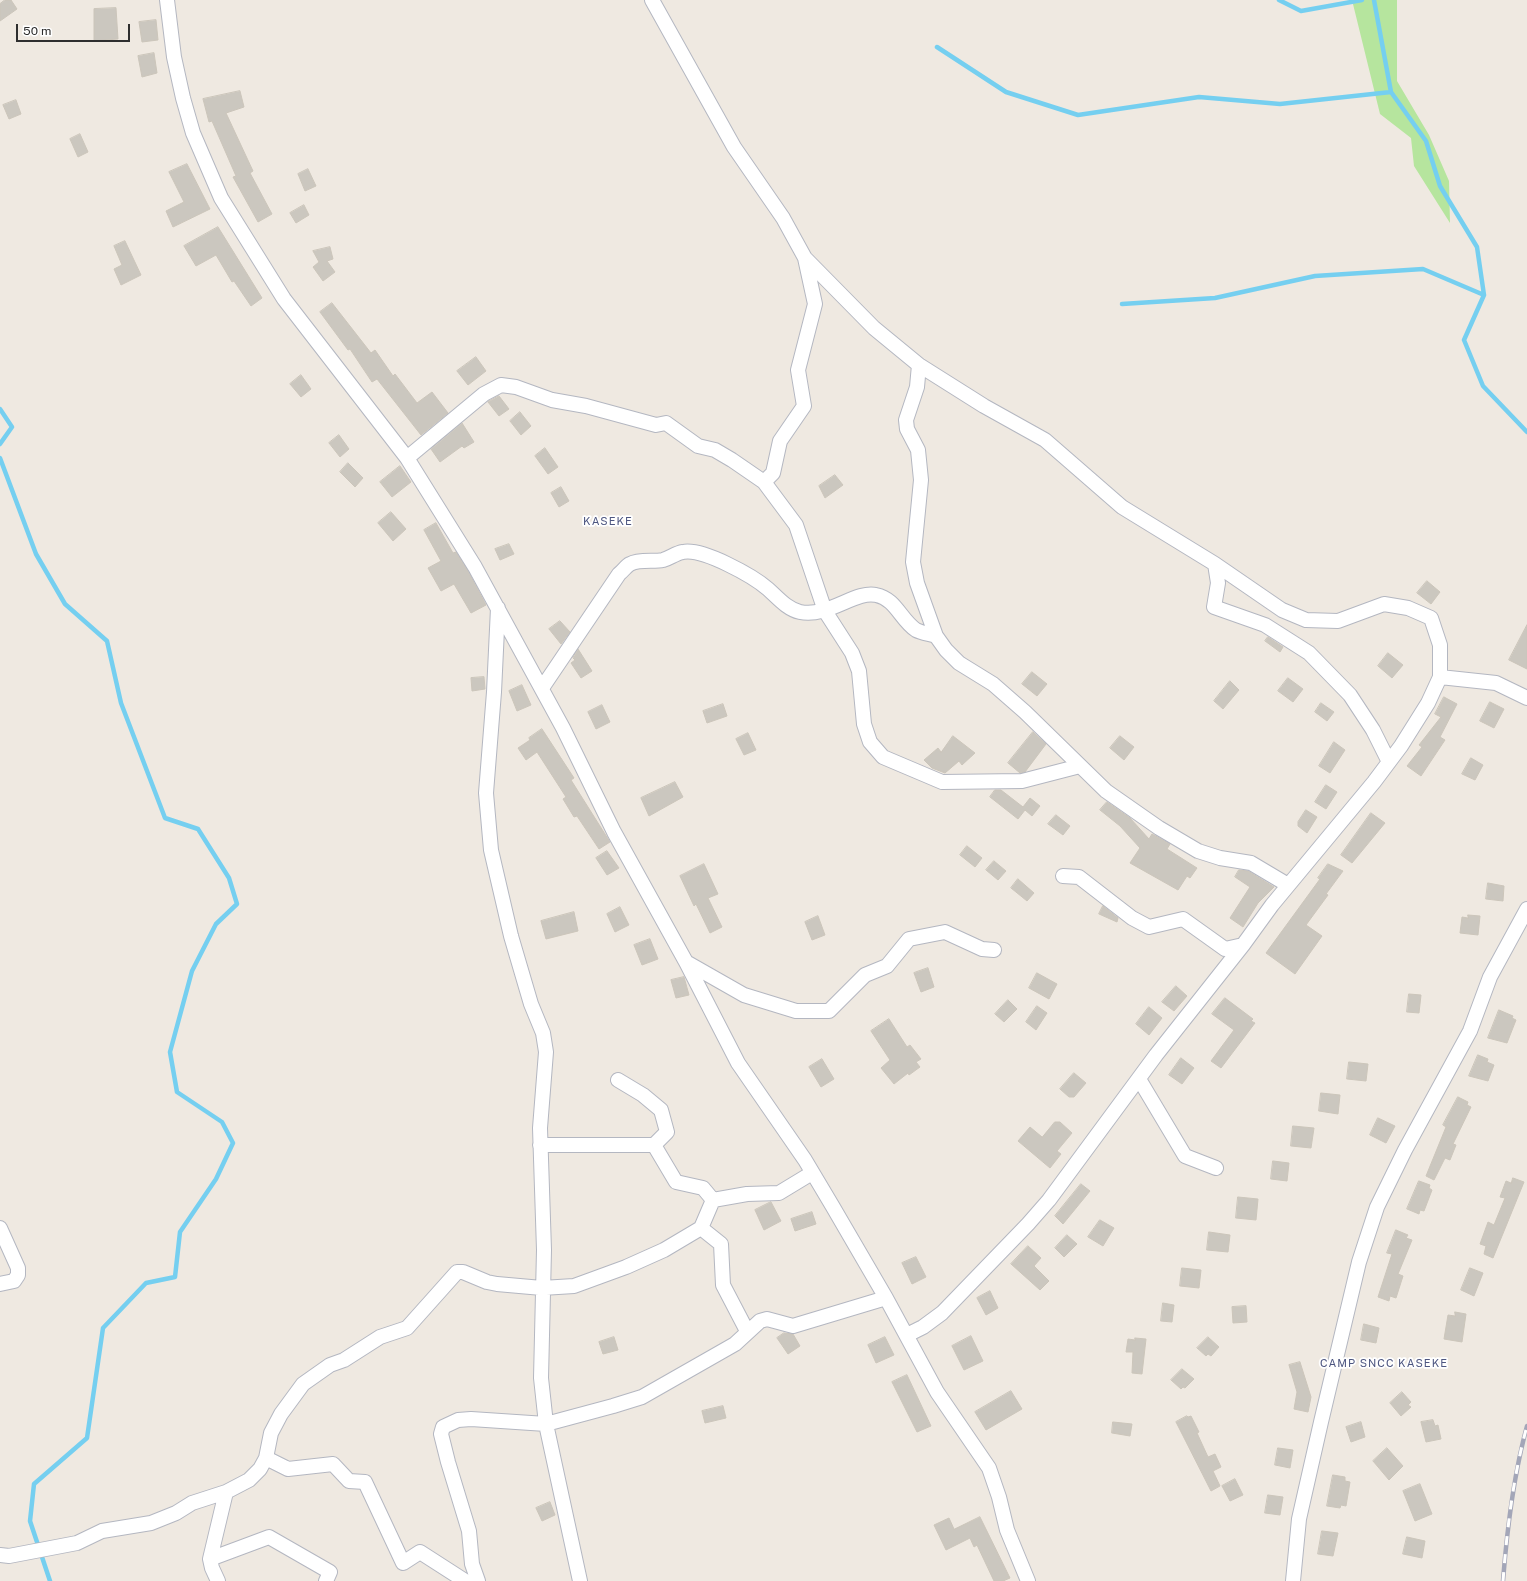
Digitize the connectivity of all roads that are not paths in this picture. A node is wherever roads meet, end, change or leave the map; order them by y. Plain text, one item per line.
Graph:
1 (167, 0) edge
2 (652, 0) edge
3 (805, 258) junction
4 (919, 365) junction
5 (407, 458) junction
6 (764, 482) junction
7 (1215, 564) junction
8 (498, 608) junction
9 (825, 611) junction
10 (936, 636) junction
11 (1440, 677) junction
12 (542, 688) junction
13 (1527, 698) edge
14 (1389, 762) junction
15 (1080, 766) junction
16 (1063, 876) dead end
17 (1288, 885) junction
18 (1527, 909) edge
19 (1243, 944) junction
20 (994, 950) dead end
21 (686, 962) junction
22 (1139, 1079) junction
23 (618, 1080) dead end
24 (540, 1145) junction
25 (654, 1145) junction
26 (1216, 1168) dead end
27 (812, 1173) junction
28 (713, 1200) junction
29 (0, 1228) edge
30 (701, 1228) junction
31 (0, 1284) edge
32 (542, 1288) junction
33 (886, 1298) junction
34 (747, 1331) junction
35 (907, 1335) junction
36 (546, 1424) junction
37 (266, 1458) junction
38 (226, 1492) junction
39 (0, 1555) edge
40 (210, 1559) junction
41 (218, 1581) edge
42 (326, 1581) edge
43 (465, 1581) edge
44 (478, 1581) edge
45 (580, 1581) edge
46 (1028, 1581) edge
47 (1293, 1581) edge

1 - 5 street
2 - 3 street
3 - 4 street
3 - 6 street
4 - 7 street
4 - 10 street
5 - 6 street
5 - 8 street
6 - 9 street
7 - 11 street
7 - 14 street
8 - 12 street
8 - 24 street
9 - 10 street
9 - 12 street
9 - 15 street
10 - 15 street
11 - 13 street
11 - 14 street
12 - 21 street
14 - 17 street
15 - 17 street
16 - 19 street
17 - 19 street
18 - 47 street
19 - 22 street
20 - 21 street
21 - 27 street
22 - 26 street
22 - 35 street
23 - 25 street
24 - 25 street
24 - 32 street
25 - 28 street
27 - 28 street
27 - 33 street
28 - 30 street
29 - 31 street
30 - 32 street
30 - 34 street
32 - 36 street
32 - 37 street
33 - 34 street
33 - 35 street
34 - 36 street
35 - 46 street
36 - 44 street
36 - 45 street
37 - 38 street
37 - 43 street
38 - 39 street
38 - 40 street
40 - 41 street
40 - 42 street

